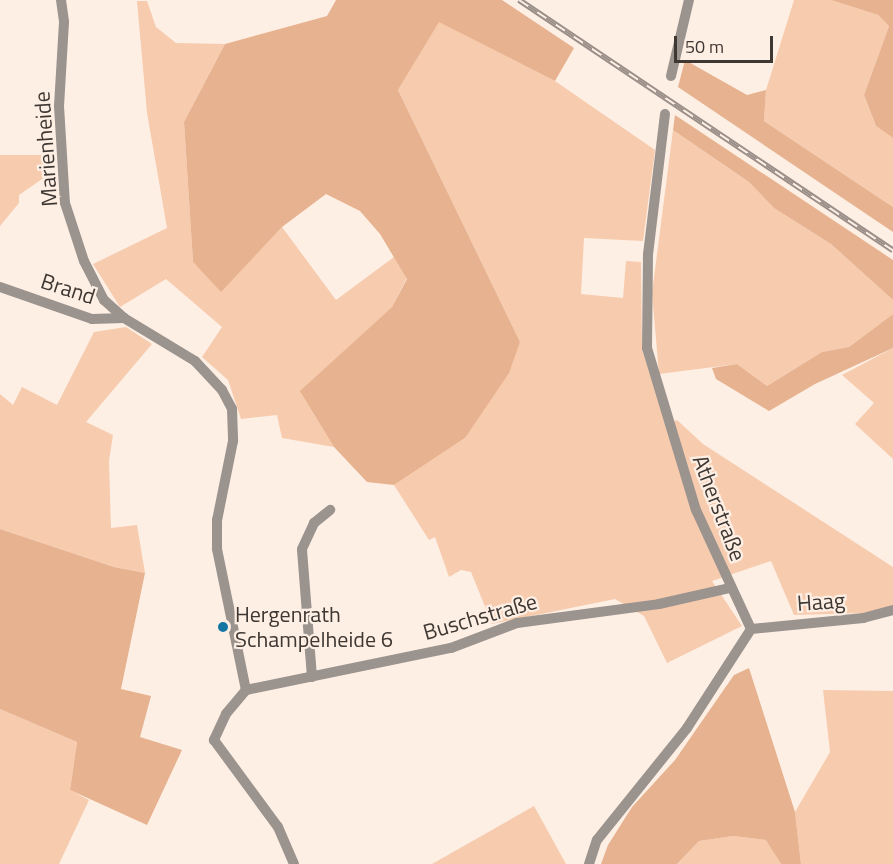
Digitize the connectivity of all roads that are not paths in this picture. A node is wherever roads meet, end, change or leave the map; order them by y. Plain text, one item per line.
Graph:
1 (61, 0) edge
2 (689, 0) edge
3 (671, 76) dead end
4 (665, 114) dead end
5 (0, 287) edge
6 (124, 318) junction
7 (330, 510) dead end
8 (730, 588) junction
9 (893, 610) edge
10 (751, 629) junction
11 (312, 677) junction
12 (246, 690) junction
13 (294, 864) edge
14 (589, 864) edge

1 - 6 street, Marienheide
2 - 3 street
4 - 8 street, Atherstraße
5 - 6 street, Brand
6 - 12 street, Marienheide
7 - 11 street
8 - 10 street, Atherstraße
8 - 11 street, Buschstraße
9 - 10 street, Haag
10 - 14 street
11 - 12 street, Buschstraße
12 - 13 street

